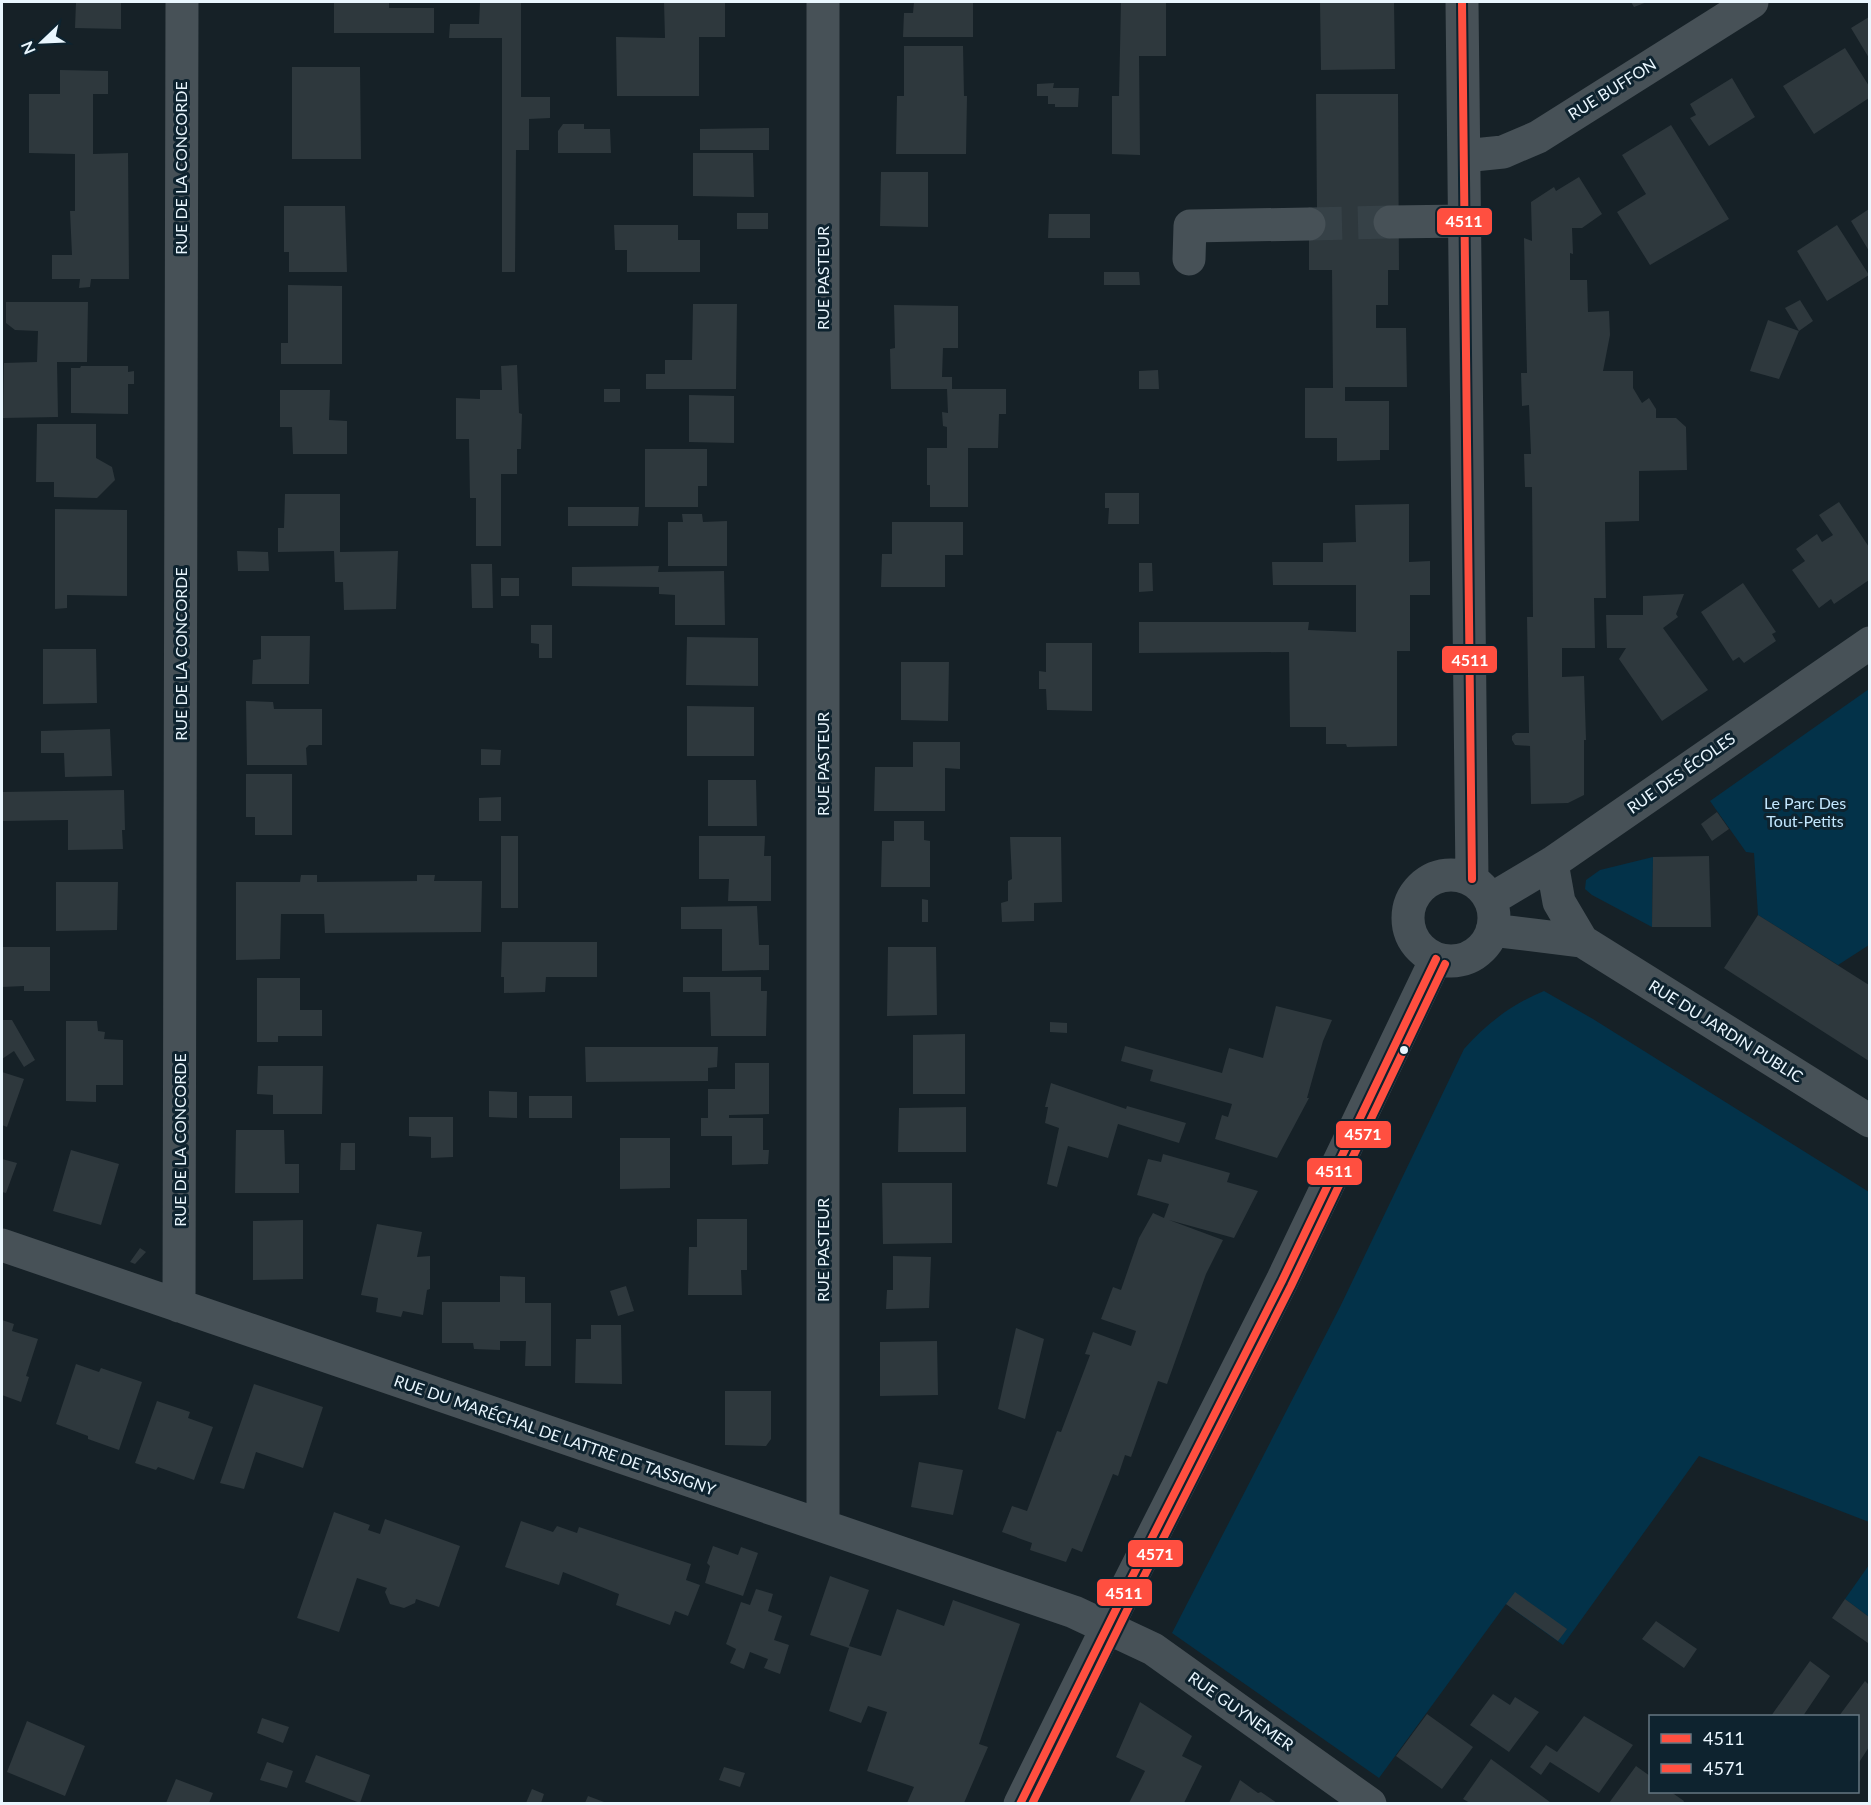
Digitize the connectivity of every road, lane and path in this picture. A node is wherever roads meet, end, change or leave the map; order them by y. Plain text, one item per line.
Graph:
1 (182, 2) edge
2 (823, 2) edge
3 (1462, 2) edge
4 (1752, 2) edge
5 (1464, 156) junction
6 (1465, 221) junction
7 (1390, 222) tunnel mouth
8 (1309, 224) tunnel mouth
9 (1189, 259) dead end
10 (1869, 643) edge
11 (1552, 862) junction
12 (1485, 903) junction
13 (1582, 941) junction
14 (1436, 959) junction
15 (1869, 1121) edge
16 (2, 1245) edge
17 (179, 1306) junction
18 (823, 1526) junction
19 (1106, 1628) junction
20 (1020, 1803) edge
21 (1370, 1803) edge

1 - 17 street, RUE DE LA CONCORDE
2 - 18 street, RUE PASTEUR
3 - 5 street
4 - 5 street, RUE BUFFON
5 - 6 street
6 - 7 street
6 - 12 street
8 - 9 street
10 - 11 street, RUE DES ÉCOLES
11 - 12 street, RUE DES ÉCOLES
11 - 13 street, RUE DU JARDIN PUBLIC
12 - 13 street, RUE DU JARDIN PUBLIC
12 - 14 street
12 - 14 street
13 - 15 street, RUE DU JARDIN PUBLIC
14 - 19 street
16 - 17 street, RUE DU MARÉCHAL DE LATTRE DE TASSIGNY
17 - 18 street, RUE DU MARÉCHAL DE LATTRE DE TASSIGNY
18 - 19 street, RUE DU MARÉCHAL DE LATTRE DE TASSIGNY
19 - 20 street
19 - 21 street, RUE GUYNEMER

